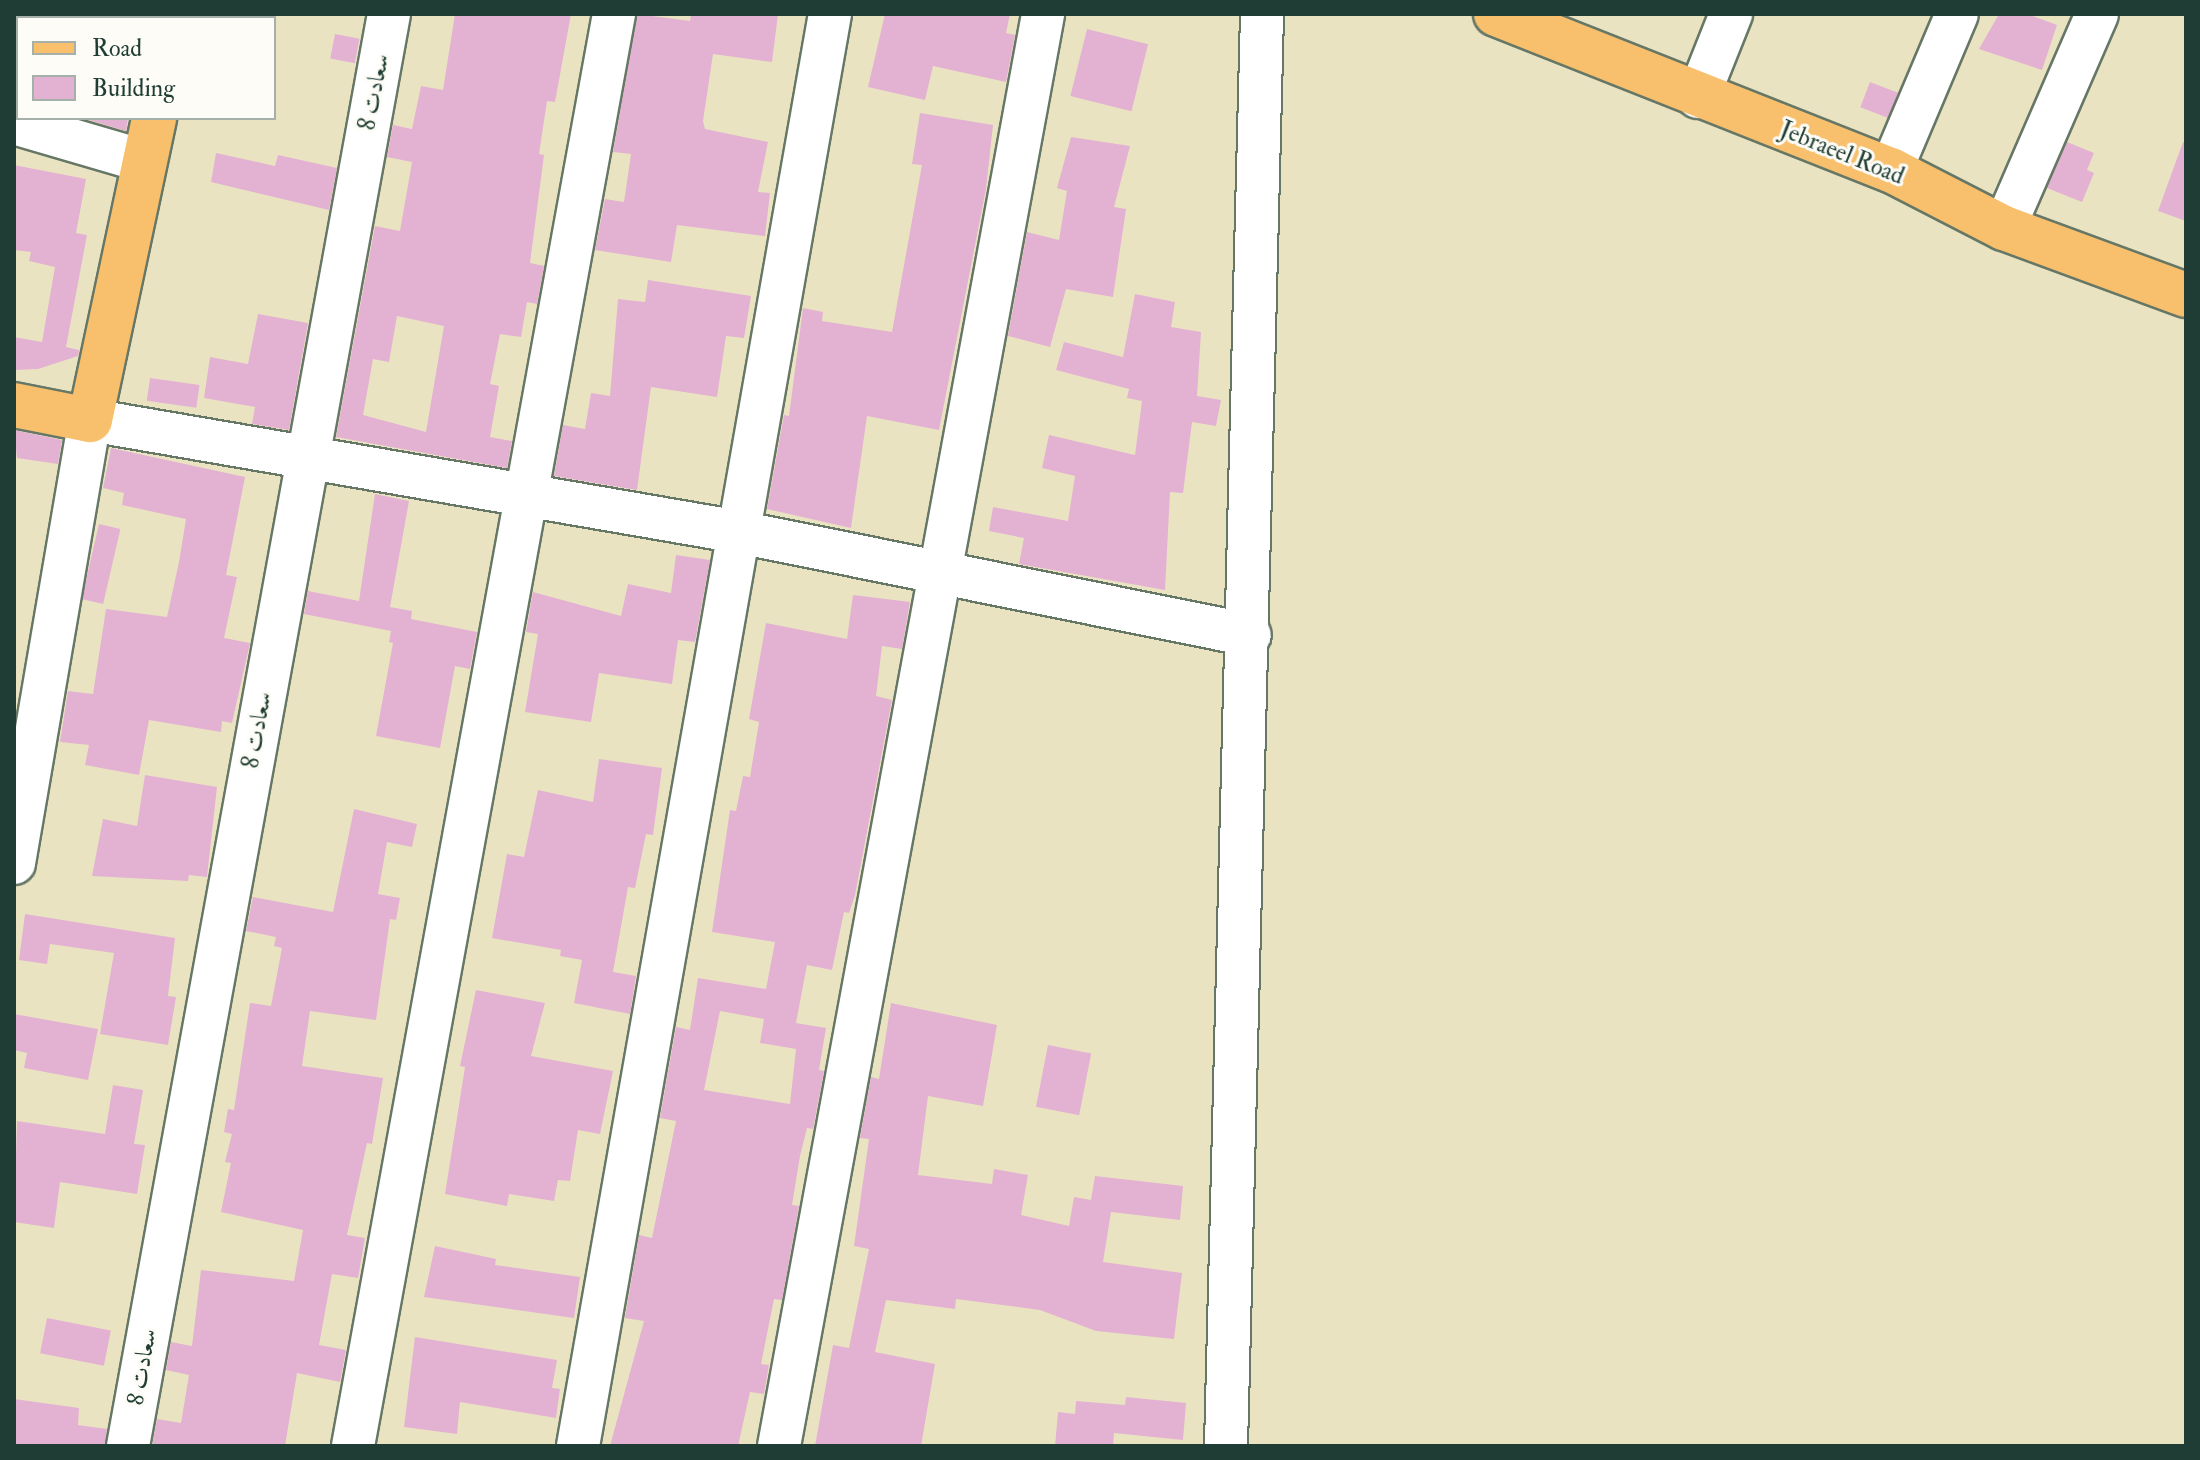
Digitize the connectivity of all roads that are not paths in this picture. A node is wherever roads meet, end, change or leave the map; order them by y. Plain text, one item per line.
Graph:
1 (389, 14) edge
2 (614, 14) edge
3 (830, 14) edge
4 (1043, 14) edge
5 (1262, 14) edge
6 (1731, 14) edge
7 (1957, 14) edge
8 (2097, 14) edge
9 (1501, 15) edge
10 (1698, 97) junction
11 (154, 120) edge
12 (14, 123) edge
13 (144, 161) junction
14 (1891, 170) junction
15 (2004, 228) junction
16 (2186, 295) edge
17 (14, 405) edge
18 (90, 420) junction
19 (306, 459) junction
20 (525, 493) junction
21 (739, 532) junction
22 (942, 572) junction
23 (1250, 635) junction
24 (14, 863) edge
25 (128, 1446) edge
26 (353, 1446) edge
27 (578, 1446) edge
28 (779, 1446) edge
29 (1226, 1446) edge

1 - 19 street, سعادت 8
2 - 20 street
3 - 21 street
4 - 22 street
5 - 23 street
6 - 10 street
7 - 14 street
8 - 15 street
9 - 10 main road, Jebraeel Road
10 - 14 main road, Jebraeel Road
11 - 13 main road
12 - 13 street
13 - 18 main road
14 - 15 main road, Jebraeel Road
15 - 16 main road, Jebraeel Road
17 - 18 main road
18 - 19 street
18 - 24 street
19 - 20 street
19 - 25 street, سعادت 8
20 - 21 street
20 - 26 street
21 - 22 street
21 - 27 street
22 - 23 street
22 - 28 street
23 - 29 street

